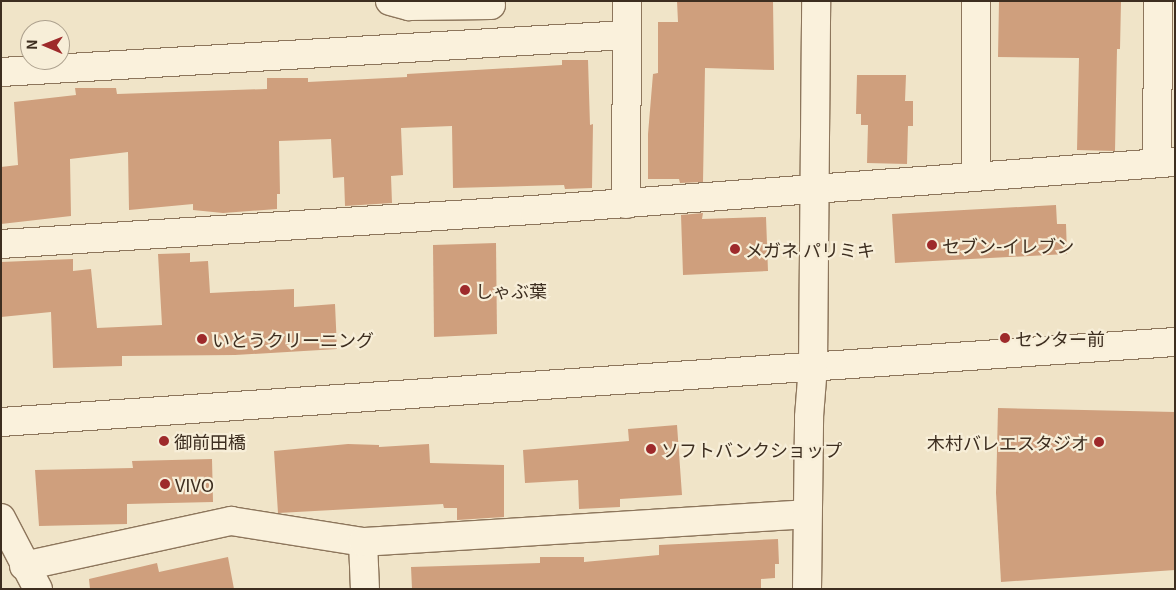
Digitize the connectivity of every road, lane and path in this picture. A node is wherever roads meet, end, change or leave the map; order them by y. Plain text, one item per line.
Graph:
1 (390, 1) edge
2 (627, 1) edge
3 (816, 1) edge
4 (976, 1) edge
5 (1158, 1) edge
6 (491, 4) dead end
7 (451, 5) junction
8 (626, 36) junction
9 (454, 45) junction
10 (1, 72) edge
11 (1166, 163) edge
12 (976, 177) junction
13 (815, 188) junction
14 (626, 204) junction
15 (1, 244) edge
16 (1175, 342) edge
17 (813, 366) junction
18 (1, 422) edge
19 (807, 514) junction
20 (1, 518) edge
21 (363, 542) junction
22 (24, 566) junction
23 (38, 589) edge
24 (365, 589) edge
25 (807, 589) edge

1 - 7 street
2 - 8 street
3 - 13 street
4 - 12 street
5 - 11 street
6 - 7 street
7 - 9 street
8 - 9 street
8 - 14 street
9 - 10 street
11 - 12 street
12 - 13 street
13 - 14 street
13 - 17 street
14 - 15 street
16 - 17 street
17 - 18 street
17 - 19 street
19 - 21 street
19 - 25 street
20 - 22 street
21 - 22 street
21 - 24 street
22 - 23 street

